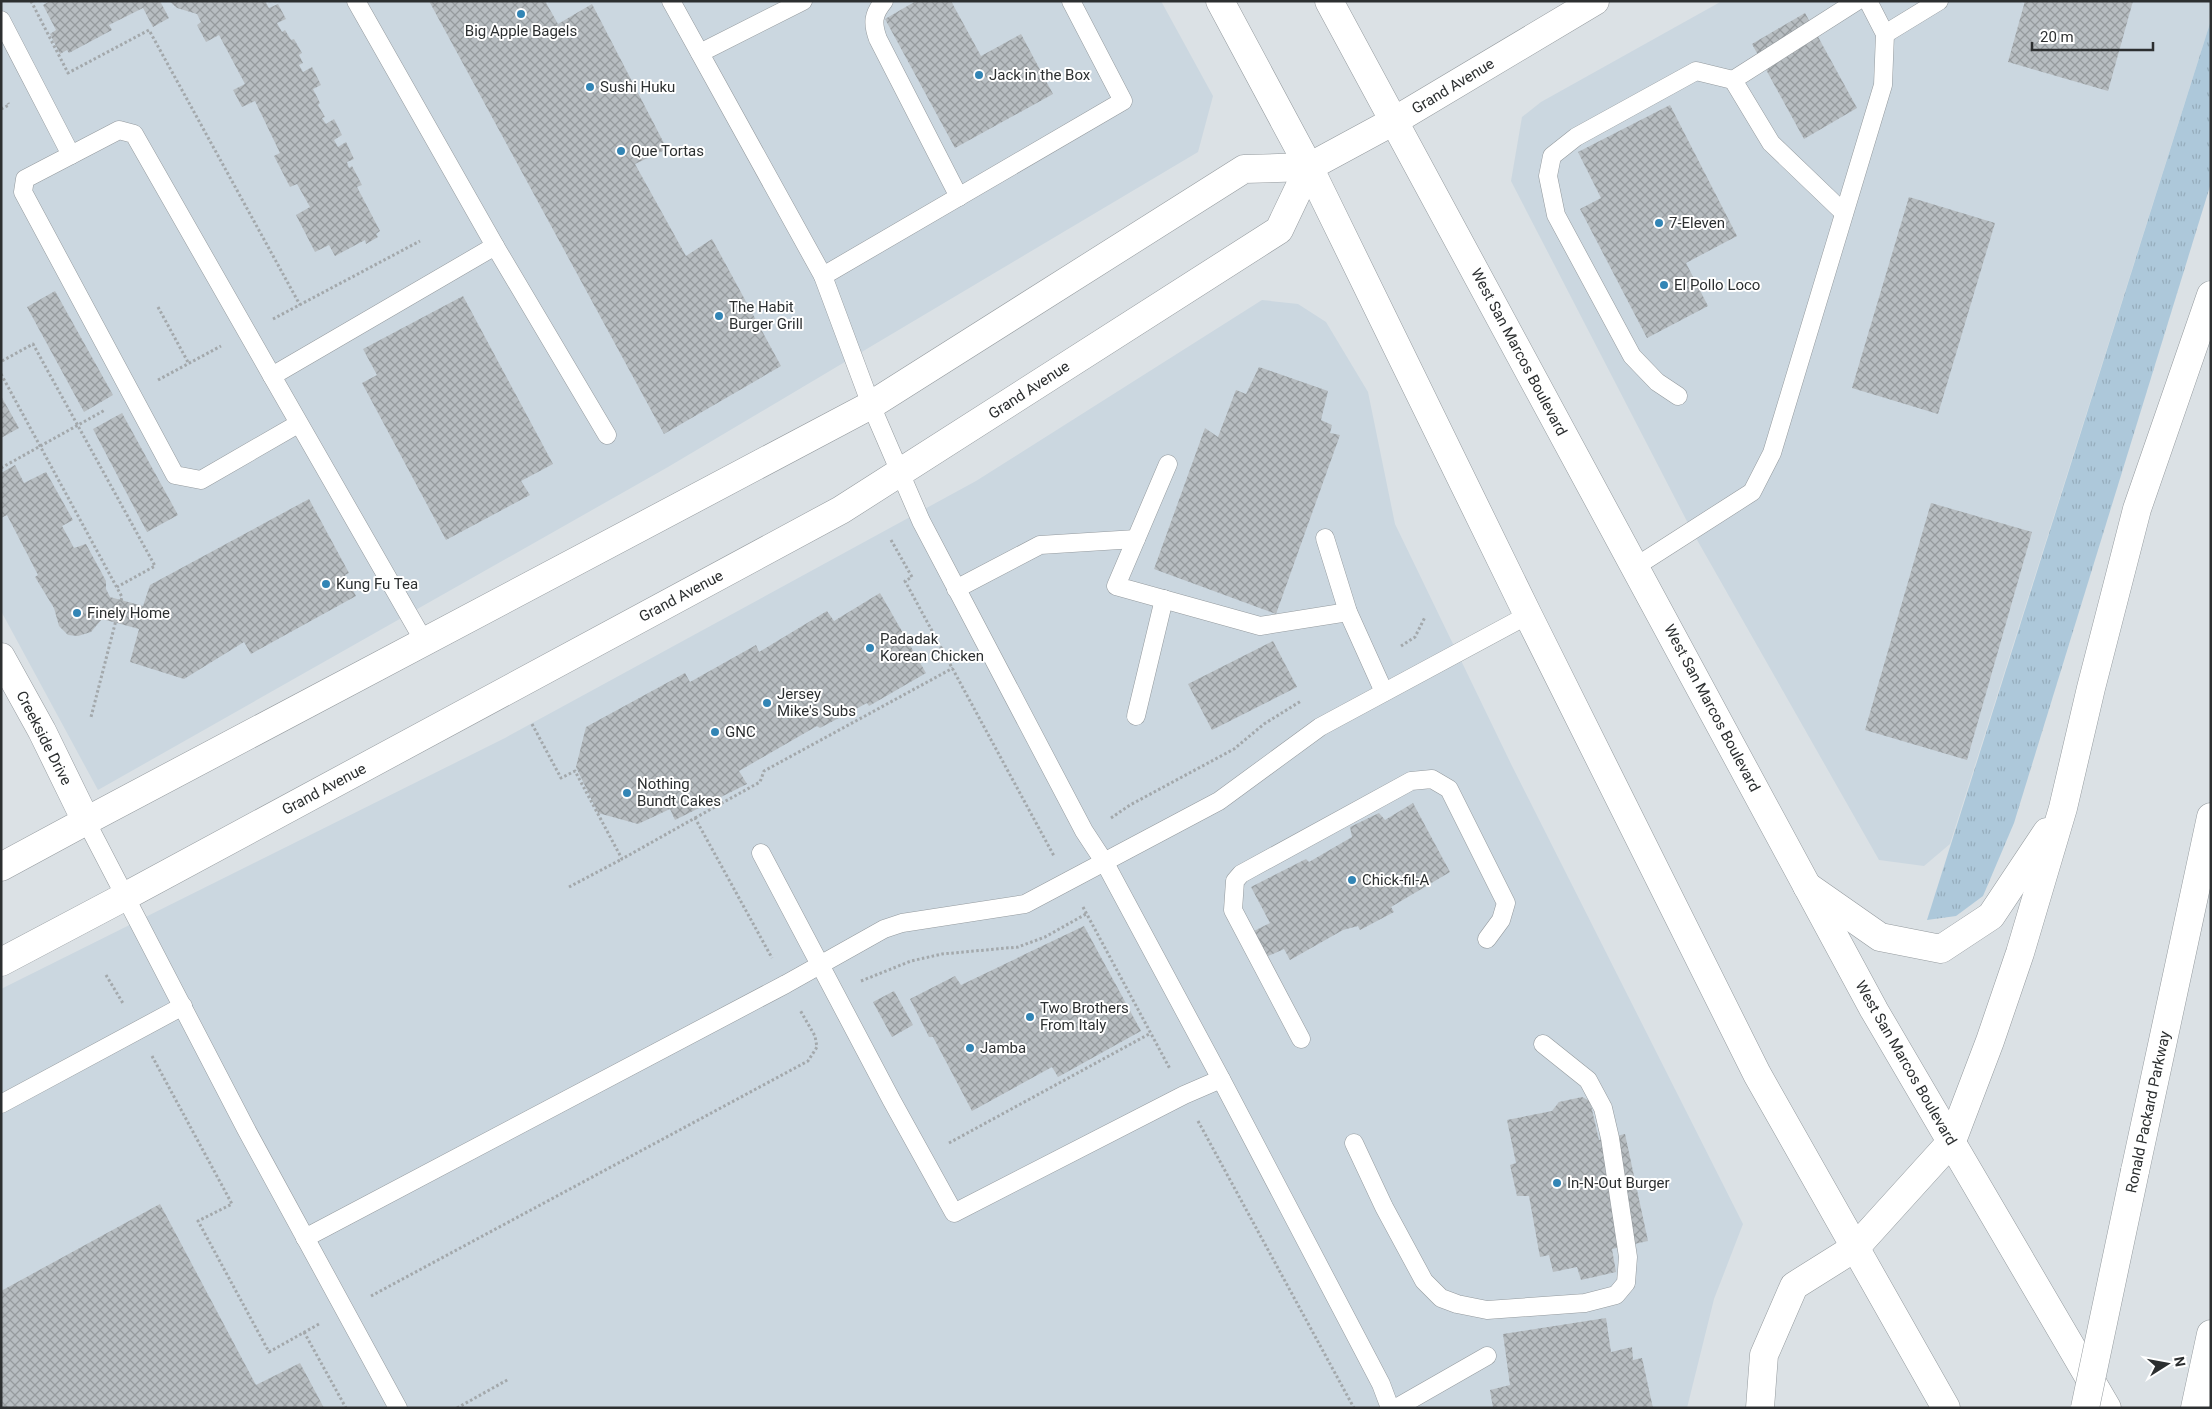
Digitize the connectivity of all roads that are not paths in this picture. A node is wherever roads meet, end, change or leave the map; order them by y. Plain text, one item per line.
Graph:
1 (356, 1) edge
2 (671, 1) edge
3 (803, 1) edge
4 (884, 1) edge
5 (1071, 1) edge
6 (1220, 1) edge
7 (1329, 1) edge
8 (1595, 1) edge
9 (1858, 1) edge
10 (1868, 1) edge
11 (1939, 1) edge
12 (1, 20) edge
13 (1885, 34) junction
14 (700, 53) junction
15 (1733, 80) junction
16 (1394, 121) junction
17 (71, 155) junction
18 (1309, 167) junction
19 (959, 196) junction
20 (1844, 213) junction
21 (495, 246) junction
22 (823, 276) junction
23 (2211, 295) edge
24 (272, 376) junction
25 (1678, 396) dead end
26 (871, 405) junction
27 (298, 424) junction
28 (607, 435) dead end
29 (1168, 464) dead end
30 (900, 473) junction
31 (1325, 538) dead end
32 (1136, 540) junction
33 (1635, 566) junction
34 (956, 590) junction
35 (1164, 599) junction
36 (1348, 612) junction
37 (1528, 615) junction
38 (424, 643) junction
39 (1, 657) edge
40 (1384, 692) junction
41 (1136, 716) dead end
42 (2063, 808) junction
43 (2211, 817) edge
44 (86, 821) junction
45 (761, 853) dead end
46 (1105, 863) junction
47 (1, 867) edge
48 (1807, 886) junction
49 (124, 897) junction
50 (1487, 939) dead end
51 (1, 962) edge
52 (819, 965) junction
53 (183, 1006) junction
54 (1301, 1039) dead end
55 (1543, 1044) dead end
56 (1221, 1079) junction
57 (1, 1104) edge
58 (1952, 1141) junction
59 (1354, 1143) dead end
60 (305, 1238) junction
61 (1856, 1247) junction
62 (2209, 1340) edge
63 (1487, 1356) dead end
64 (398, 1408) edge
65 (1390, 1408) edge
66 (1396, 1408) edge
67 (1760, 1408) edge
68 (1946, 1408) edge
69 (2085, 1408) edge
70 (2107, 1408) edge
71 (2195, 1408) edge

1 - 21 lane
2 - 14 lane
3 - 14 lane
4 - 19 lane
5 - 19 lane
6 - 18 main road
7 - 16 main road, West San Marcos Boulevard
8 - 16 main road, Grand Avenue
9 - 15 lane
10 - 13 lane
11 - 13 lane
12 - 17 lane
13 - 20 lane
14 - 22 lane
15 - 20 lane
15 - 25 lane
16 - 18 main road, Grand Avenue
16 - 33 main road, West San Marcos Boulevard
17 - 24 lane
17 - 27 lane
18 - 26 main road, Grand Avenue
18 - 30 main road, Grand Avenue
18 - 37 main road
19 - 22 lane
20 - 33 lane
21 - 24 lane
21 - 28 lane
22 - 26 lane
23 - 42 main road
24 - 27 lane
26 - 30 lane
26 - 38 main road, Grand Avenue
27 - 38 lane
29 - 32 lane
30 - 34 lane
30 - 49 main road, Grand Avenue
31 - 36 lane
32 - 34 lane
32 - 35 lane
33 - 48 main road, West San Marcos Boulevard
34 - 46 lane
35 - 36 lane
35 - 41 lane
36 - 40 lane
37 - 40 lane
37 - 61 main road
38 - 44 main road, Grand Avenue
39 - 44 main road, Creekside Drive
40 - 46 lane
42 - 48 main road
42 - 58 main road
43 - 69 main road, Ronald Packard Parkway, bridge
44 - 47 main road, Grand Avenue
44 - 49 lane
45 - 52 lane
46 - 52 lane
46 - 56 lane
48 - 58 main road, West San Marcos Boulevard
49 - 51 main road, Grand Avenue
49 - 53 lane
50 - 54 lane
52 - 56 lane
52 - 60 lane
53 - 57 lane
53 - 60 lane
55 - 59 lane
56 - 65 lane
58 - 61 main road
58 - 70 main road, West San Marcos Boulevard
60 - 64 lane
61 - 67 main road
61 - 68 main road
62 - 71 main road
63 - 66 lane

